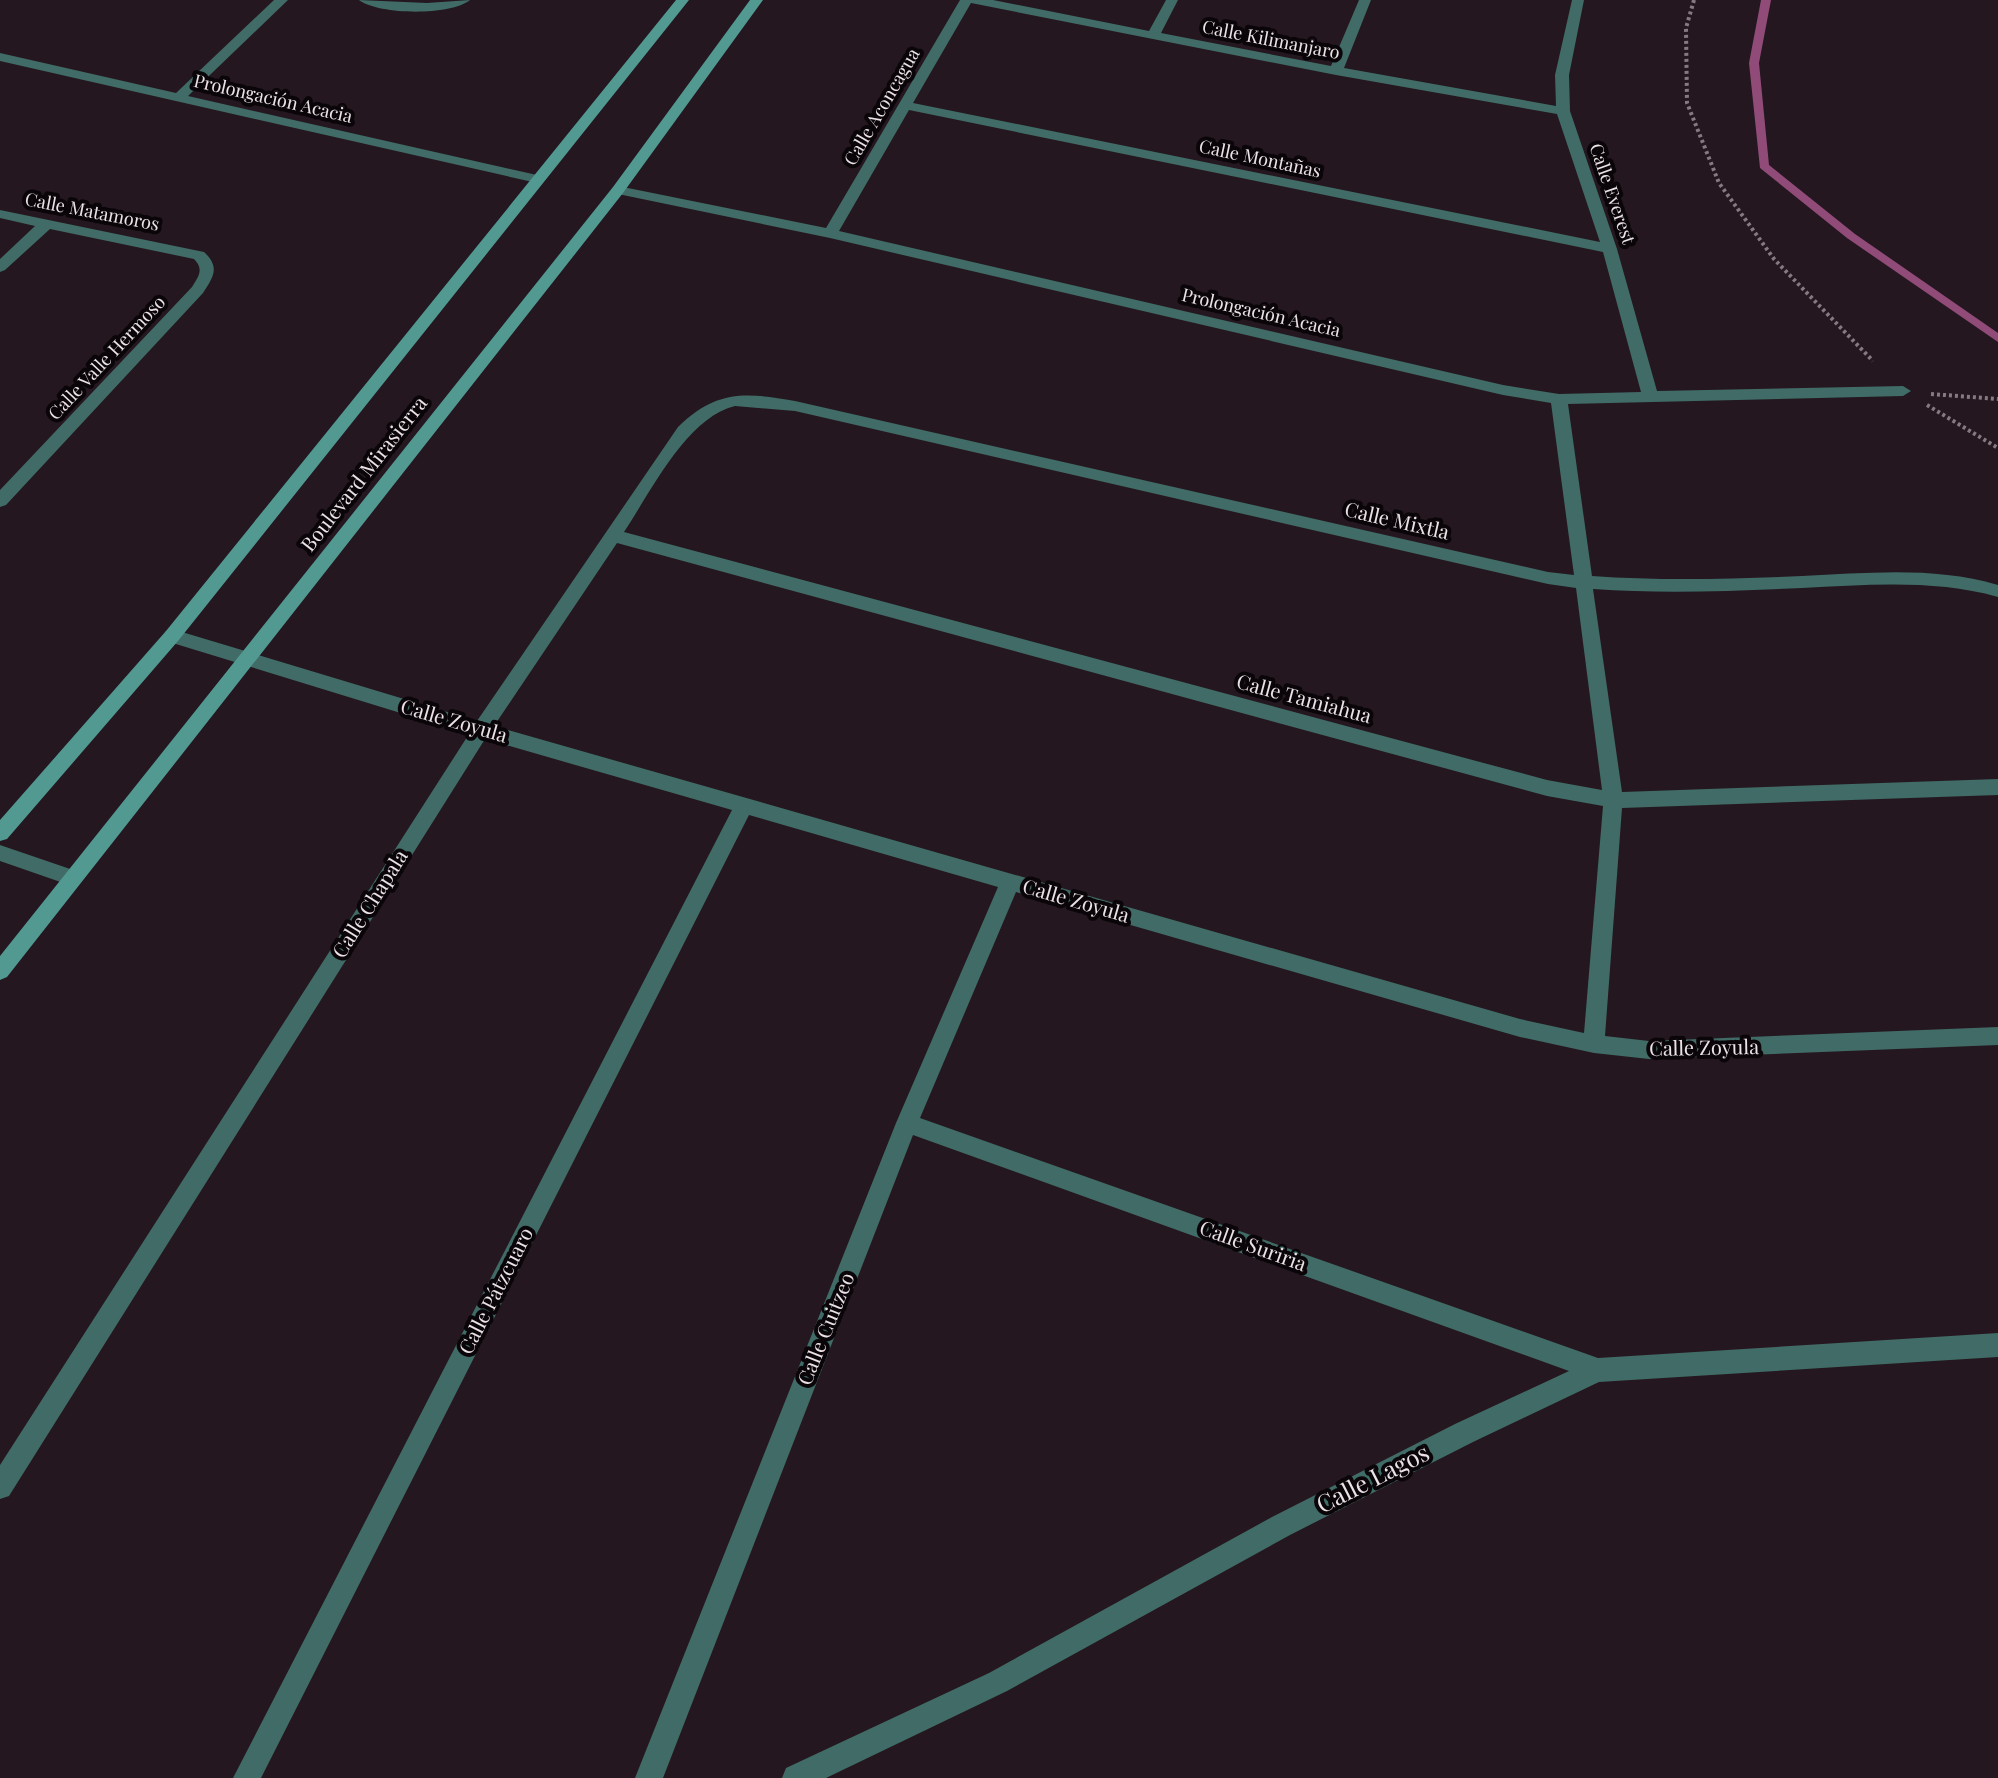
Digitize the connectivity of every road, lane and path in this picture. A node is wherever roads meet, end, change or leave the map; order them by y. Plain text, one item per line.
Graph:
1 (282, 0) edge
2 (365, 0) edge
3 (464, 0) edge
4 (683, 0) edge
5 (757, 0) edge
6 (966, 0) edge
7 (973, 0) edge
8 (1172, 0) edge
9 (1365, 0) edge
10 (1578, 0) edge
11 (1694, 0) edge
12 (1153, 36) junction
13 (0, 57) edge
14 (1336, 71) junction
15 (178, 98) junction
16 (903, 105) junction
17 (1563, 111) junction
18 (537, 179) junction
19 (618, 190) junction
20 (0, 214) edge
21 (46, 224) junction
22 (830, 233) junction
23 (175, 249) joint
24 (1610, 249) junction
25 (0, 267) edge
26 (1903, 391) junction
27 (1559, 399) junction
28 (1651, 399) junction
29 (1998, 399) edge
30 (795, 406) joint
31 (1998, 448) edge
32 (0, 501) edge
33 (612, 535) junction
34 (1584, 583) junction
35 (1998, 591) edge
36 (172, 636) junction
37 (245, 660) junction
38 (481, 730) junction
39 (1998, 787) edge
40 (1613, 800) junction
41 (745, 804) junction
42 (0, 833) edge
43 (0, 853) edge
44 (72, 878) junction
45 (1010, 882) junction
46 (0, 971) edge
47 (1998, 1036) edge
48 (1594, 1044) junction
49 (907, 1123) junction
50 (1998, 1345) edge
51 (1598, 1370) junction
52 (0, 1487) edge
53 (247, 1778) edge
54 (649, 1778) edge
55 (796, 1778) edge

1 - 15 street
2 - 3 street
4 - 18 main road
5 - 19 main road, Boulevard Mirasierra
6 - 16 street, Calle Aconcagua
7 - 12 street, Calle Kilimanjaro
8 - 12 street
9 - 14 street
10 - 17 street, Calle Everest
11 - 26 path
12 - 14 street, Calle Kilimanjaro
13 - 15 street, Prolongación Acacia
14 - 17 street, Calle Kilimanjaro
15 - 18 street, Prolongación Acacia
16 - 22 street, Calle Aconcagua
16 - 24 street, Calle Montañas
17 - 24 street, Calle Everest
18 - 36 main road
19 - 22 street, Prolongación Acacia
19 - 37 main road, Boulevard Mirasierra
20 - 21 street, Calle Matamoros
21 - 23 street, Calle Matamoros
21 - 25 street
22 - 27 street, Prolongación Acacia
23 - 32 street, Calle Valle Hermoso
24 - 28 street, Calle Everest
26 - 28 street, Prolongación Acacia
26 - 29 path
26 - 31 path
27 - 28 street, Prolongación Acacia
27 - 34 street
30 - 33 street, Calle Chapala
30 - 34 street, Calle Mixtla
33 - 38 street, Calle Chapala
33 - 40 street, Calle Tamiahua
34 - 35 street, Calle Mixtla
34 - 40 street
36 - 37 street, Calle Zoyula
36 - 42 main road
37 - 38 street, Calle Zoyula
37 - 44 main road, Boulevard Mirasierra
38 - 41 street, Calle Zoyula
38 - 52 street, Calle Chapala
39 - 40 street, Calle Tamiahua
40 - 48 street
41 - 45 street, Calle Zoyula
41 - 53 street, Calle Pátzcuaro
43 - 44 street
44 - 46 main road, Boulevard Mirasierra
45 - 48 street, Calle Zoyula
45 - 49 street, Calle Cuitzeo
47 - 48 street, Calle Zoyula
49 - 51 street, Calle Suriria
49 - 54 street, Calle Cuitzeo
50 - 51 street, Calle Lagos
51 - 55 street, Calle Lagos

